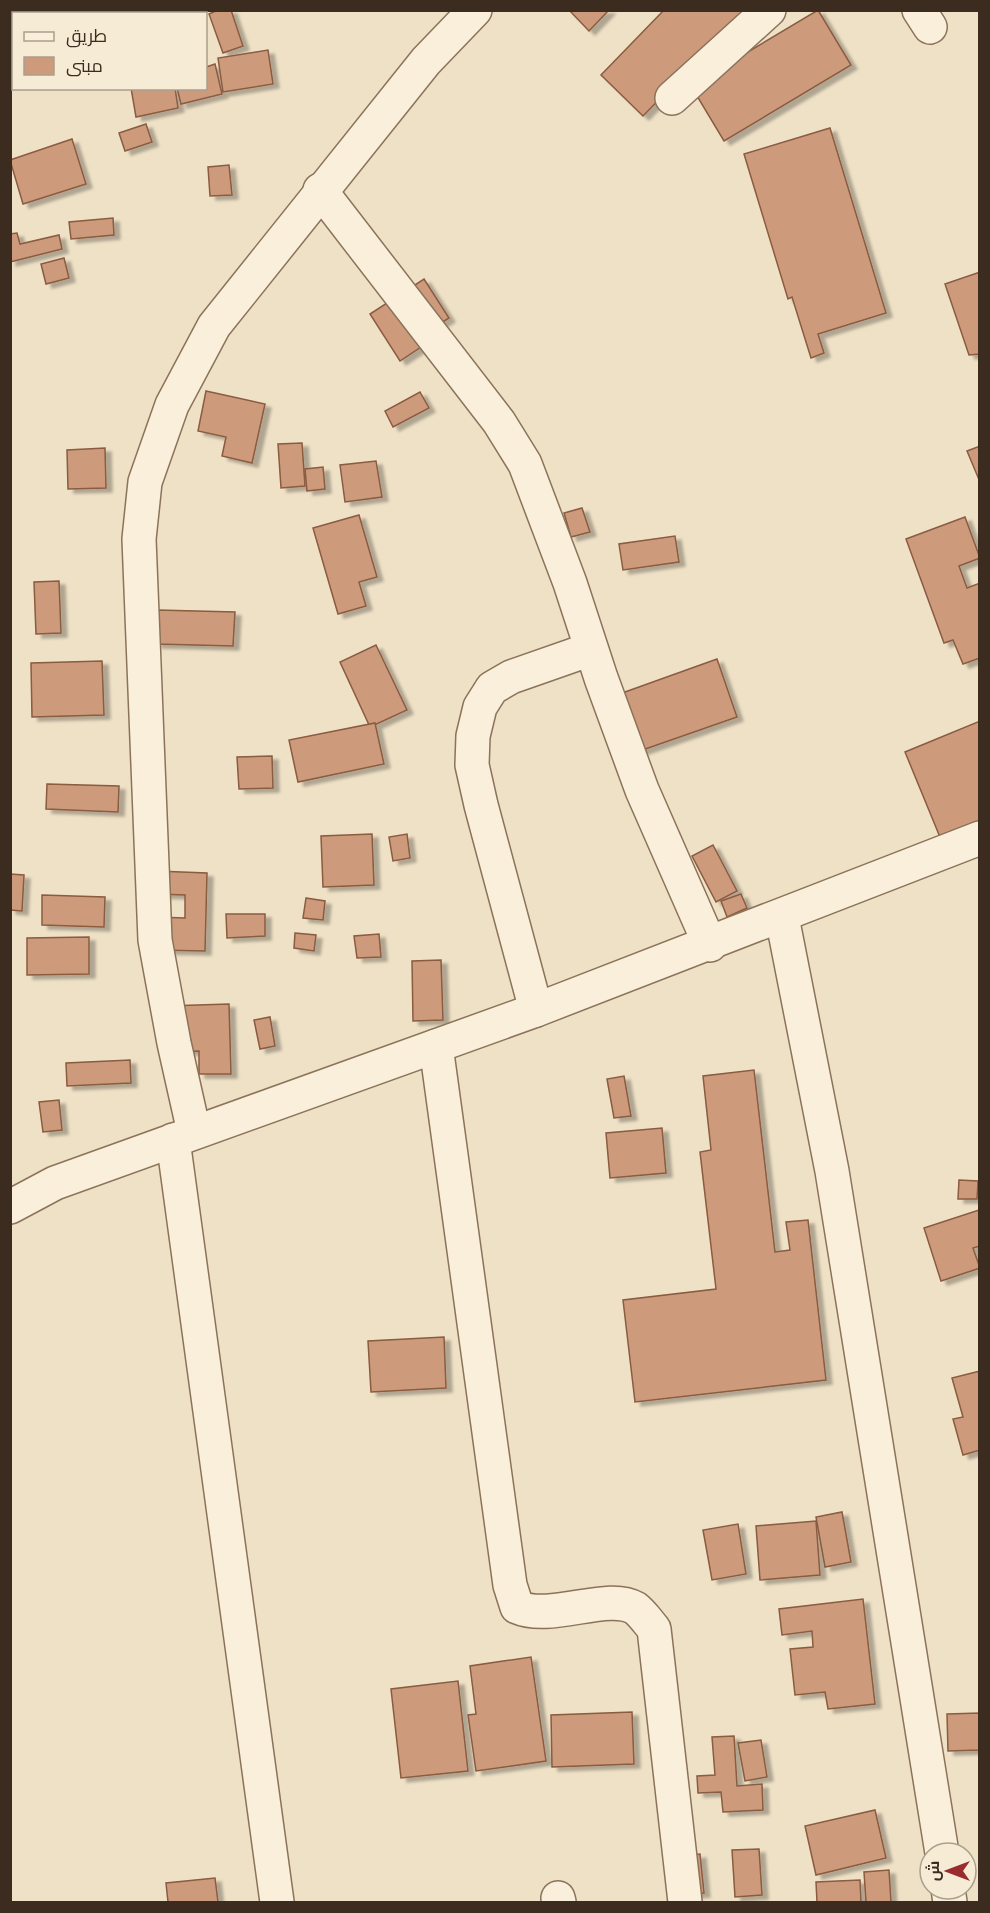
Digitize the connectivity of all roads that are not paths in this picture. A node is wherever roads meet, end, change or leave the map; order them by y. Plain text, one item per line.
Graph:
1 (475, 10) edge
2 (770, 10) edge
3 (672, 98) dead end
4 (320, 190) junction
5 (591, 648) junction
6 (980, 838) edge
7 (782, 917) junction
8 (710, 945) junction
9 (536, 1010) junction
10 (436, 1046) junction
11 (184, 1136) junction
12 (10, 1207) edge
13 (940, 1841) edge
14 (277, 1902) edge
15 (684, 1902) edge

1 - 4 street
2 - 3 street
4 - 5 street
4 - 11 street
5 - 8 street
5 - 9 street
6 - 7 street
7 - 8 street
7 - 13 street
8 - 9 street
9 - 10 street
10 - 11 street
10 - 15 street
11 - 12 street
11 - 14 street

